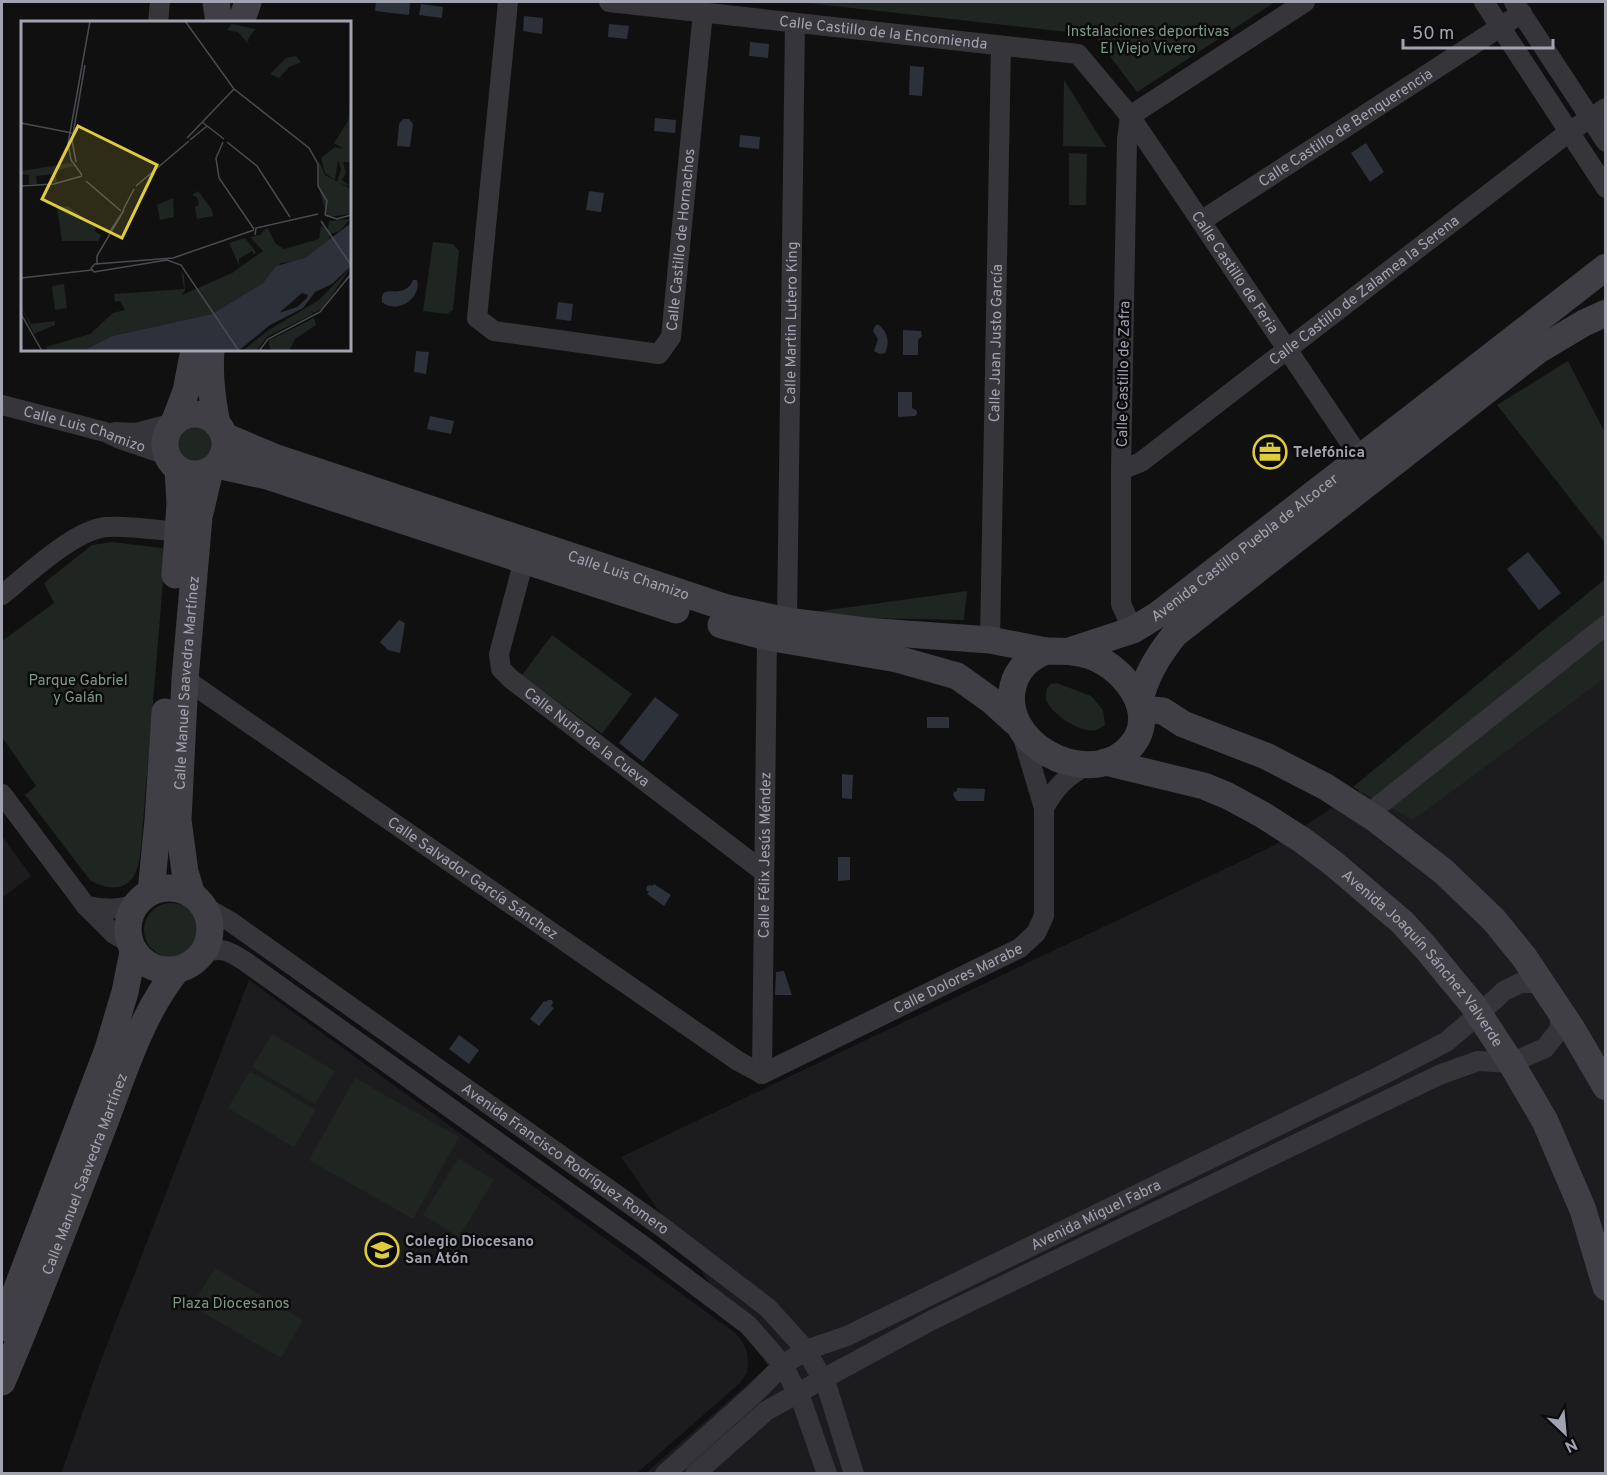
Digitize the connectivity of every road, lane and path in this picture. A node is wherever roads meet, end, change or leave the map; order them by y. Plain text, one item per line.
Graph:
1 (160, 2) edge
2 (216, 2) edge
3 (248, 2) edge
4 (508, 2) edge
5 (609, 2) edge
6 (1305, 2) edge
7 (1484, 2) edge
8 (1518, 7) edge
9 (703, 12) junction
10 (158, 21) edge
11 (219, 21) edge
12 (241, 21) edge
13 (795, 23) junction
14 (1501, 27) junction
15 (1001, 46) junction
16 (1598, 113) edge
17 (1130, 117) junction
18 (1569, 132) junction
19 (1605, 142) edge
20 (1605, 188) edge
21 (1201, 221) junction
22 (1605, 267) edge
23 (1605, 313) edge
24 (1287, 349) junction
25 (194, 351) edge
26 (211, 351) edge
27 (2, 405) edge
28 (174, 423) junction
29 (220, 430) junction
30 (105, 432) junction
31 (1361, 459) junction
32 (172, 462) junction
33 (213, 467) junction
34 (1121, 470) junction
35 (178, 532) junction
36 (524, 561) junction
37 (2, 596) edge
38 (1605, 625) edge
39 (777, 629) junction
40 (1132, 630) junction
41 (990, 640) junction
42 (1058, 651) junction
43 (185, 679) junction
44 (1148, 708) junction
45 (1018, 726) junction
46 (1097, 763) junction
47 (2, 794) edge
48 (1044, 808) junction
49 (1368, 814) junction
50 (765, 872) junction
51 (143, 898) junction
52 (198, 900) junction
53 (86, 906) junction
54 (131, 947) junction
55 (204, 952) junction
56 (177, 970) junction
57 (1542, 983) junction
58 (1560, 1011) junction
59 (1479, 1014) junction
60 (1511, 1063) junction
61 (762, 1074) junction
62 (1605, 1087) edge
63 (1605, 1287) edge
64 (2, 1328) edge
65 (806, 1350) junction
66 (783, 1365) junction
67 (823, 1379) junction
68 (2, 1382) edge
69 (798, 1394) junction
70 (665, 1473) edge
71 (695, 1473) edge
72 (827, 1473) edge
73 (854, 1473) edge

1 - 10 street
2 - 11 main road
3 - 12 main road
4 - 9 street, Calle Castillo de Hornachos
5 - 9 street, Calle Castillo de la Encomienda
6 - 17 street
7 - 14 street
8 - 14 street, Calle Castillo de Benquerencia
8 - 16 street
9 - 13 street, Calle Castillo de la Encomienda
13 - 15 street, Calle Castillo de la Encomienda
13 - 39 street, Calle Martin Lutero King
14 - 18 street
14 - 21 street, Calle Castillo de Benquerencia
15 - 17 street, Calle Castillo de la Encomienda
15 - 41 street, Calle Juan Justo García
16 - 18 street, Calle Castillo de Zalamea la Serena
16 - 19 street
17 - 21 street, Calle Castillo de Feria
17 - 34 street, Calle Castillo de Zafra
18 - 20 street
18 - 24 street, Calle Castillo de Zalamea la Serena
21 - 24 street, Calle Castillo de Feria
22 - 31 main road, Avenida Castillo Puebla de Alcocer
23 - 44 main road, Avenida Castillo Puebla de Alcocer
24 - 31 street, Calle Castillo de Feria
24 - 34 street, Calle Castillo de Zalamea la Serena
25 - 28 main road
26 - 29 main road
27 - 30 street, Calle Luis Chamizo
28 - 29 main road
28 - 30 street
28 - 32 main road
29 - 33 main road
29 - 39 main road, Calle Luis Chamizo
30 - 32 street, Calle Luis Chamizo
31 - 40 main road, Avenida Castillo Puebla de Alcocer
32 - 33 main road
32 - 35 main road, Calle Manuel Saavedra Martínez
33 - 36 main road, Calle Luis Chamizo
33 - 43 main road, Calle Manuel Saavedra Martínez
34 - 40 street, Calle Castillo de Zafra
35 - 37 street
35 - 51 main road, Calle Manuel Saavedra Martínez
36 - 39 main road, Calle Luis Chamizo
36 - 50 street, Calle Nuño de la Cueva
38 - 49 street
39 - 41 main road, Calle Luis Chamizo
39 - 45 main road, Calle Luis Chamizo
39 - 50 street, Calle Félix Jesús Méndez
40 - 42 main road, Avenida Castillo Puebla de Alcocer
41 - 42 main road, Calle Luis Chamizo
42 - 44 main road
42 - 45 main road
43 - 52 main road, Calle Manuel Saavedra Martínez
43 - 61 street, Calle Salvador García Sánchez
44 - 46 main road
44 - 49 main road
45 - 46 main road
45 - 48 street, Calle Dolores Marabe
46 - 48 street
46 - 59 main road, Avenida Joaquín Sánchez Valverde
47 - 53 street
48 - 61 street, Calle Dolores Marabe
49 - 57 main road
50 - 61 street, Calle Félix Jesús Méndez
51 - 52 main road
51 - 53 street
51 - 54 main road
52 - 55 main road
52 - 65 street, Avenida Francisco Rodríguez Romero
53 - 54 street
54 - 56 main road
54 - 64 main road, Calle Manuel Saavedra Martínez
55 - 56 main road
55 - 66 street, Avenida Francisco Rodríguez Romero
56 - 68 main road, Calle Manuel Saavedra Martínez
57 - 58 main road
57 - 59 street, Avenida Miguel Fabra
58 - 60 street, Avenida Miguel Fabra
58 - 62 main road
59 - 60 main road, Avenida Joaquín Sánchez Valverde
59 - 65 street, Avenida Miguel Fabra
60 - 63 main road, Avenida Joaquín Sánchez Valverde
60 - 67 street, Avenida Miguel Fabra
65 - 66 street, Avenida Miguel Fabra
65 - 67 street, Avenida Francisco Rodríguez Romero
66 - 69 street, Avenida Francisco Rodríguez Romero
66 - 70 street, Avenida Miguel Fabra
67 - 69 street, Avenida Miguel Fabra
67 - 73 street, Avenida Francisco Rodríguez Romero
69 - 71 street, Avenida Miguel Fabra
69 - 72 street, Avenida Francisco Rodríguez Romero

